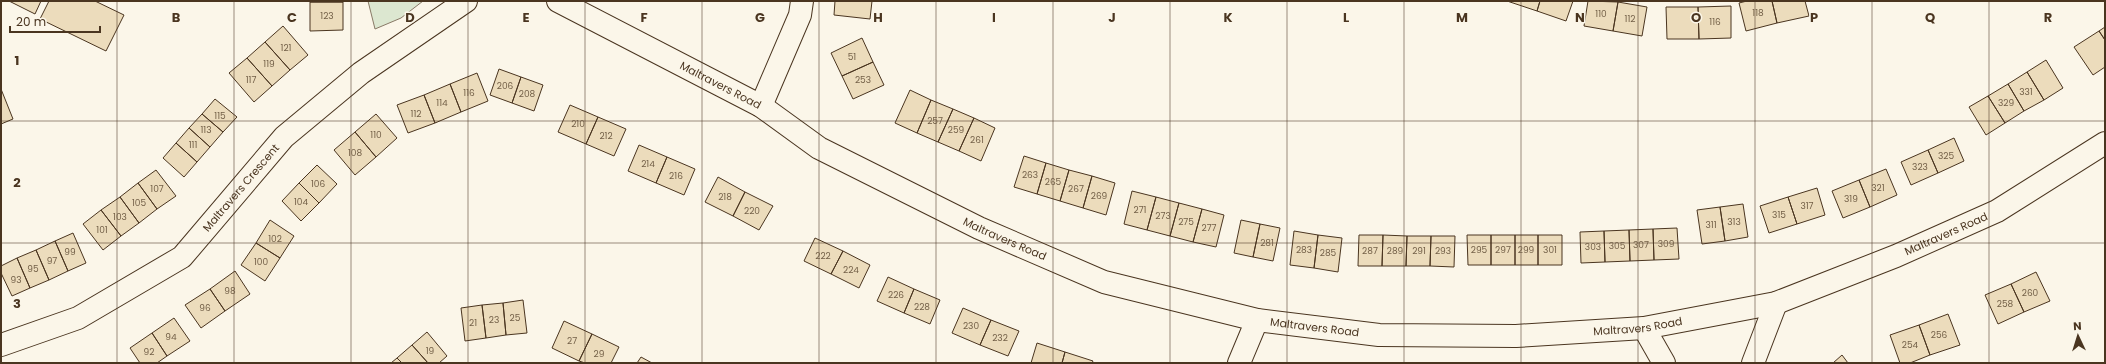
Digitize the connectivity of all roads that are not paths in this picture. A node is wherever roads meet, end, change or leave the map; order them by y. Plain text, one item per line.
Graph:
1 (466, 1) edge
2 (558, 1) edge
3 (802, 1) edge
4 (761, 106) junction
5 (2105, 143) edge
6 (1776, 302) junction
7 (1257, 320) junction
8 (1644, 328) junction
9 (1, 345) edge
10 (1239, 363) edge
11 (1664, 363) edge
12 (1753, 363) edge

1 - 9 street, Maltravers Crescent
2 - 4 street, Maltravers Road
3 - 4 street
4 - 7 street, Maltravers Road
5 - 6 street, Maltravers Road
6 - 8 street, Maltravers Road
6 - 12 street
7 - 8 street, Maltravers Road
7 - 10 street
8 - 11 street

